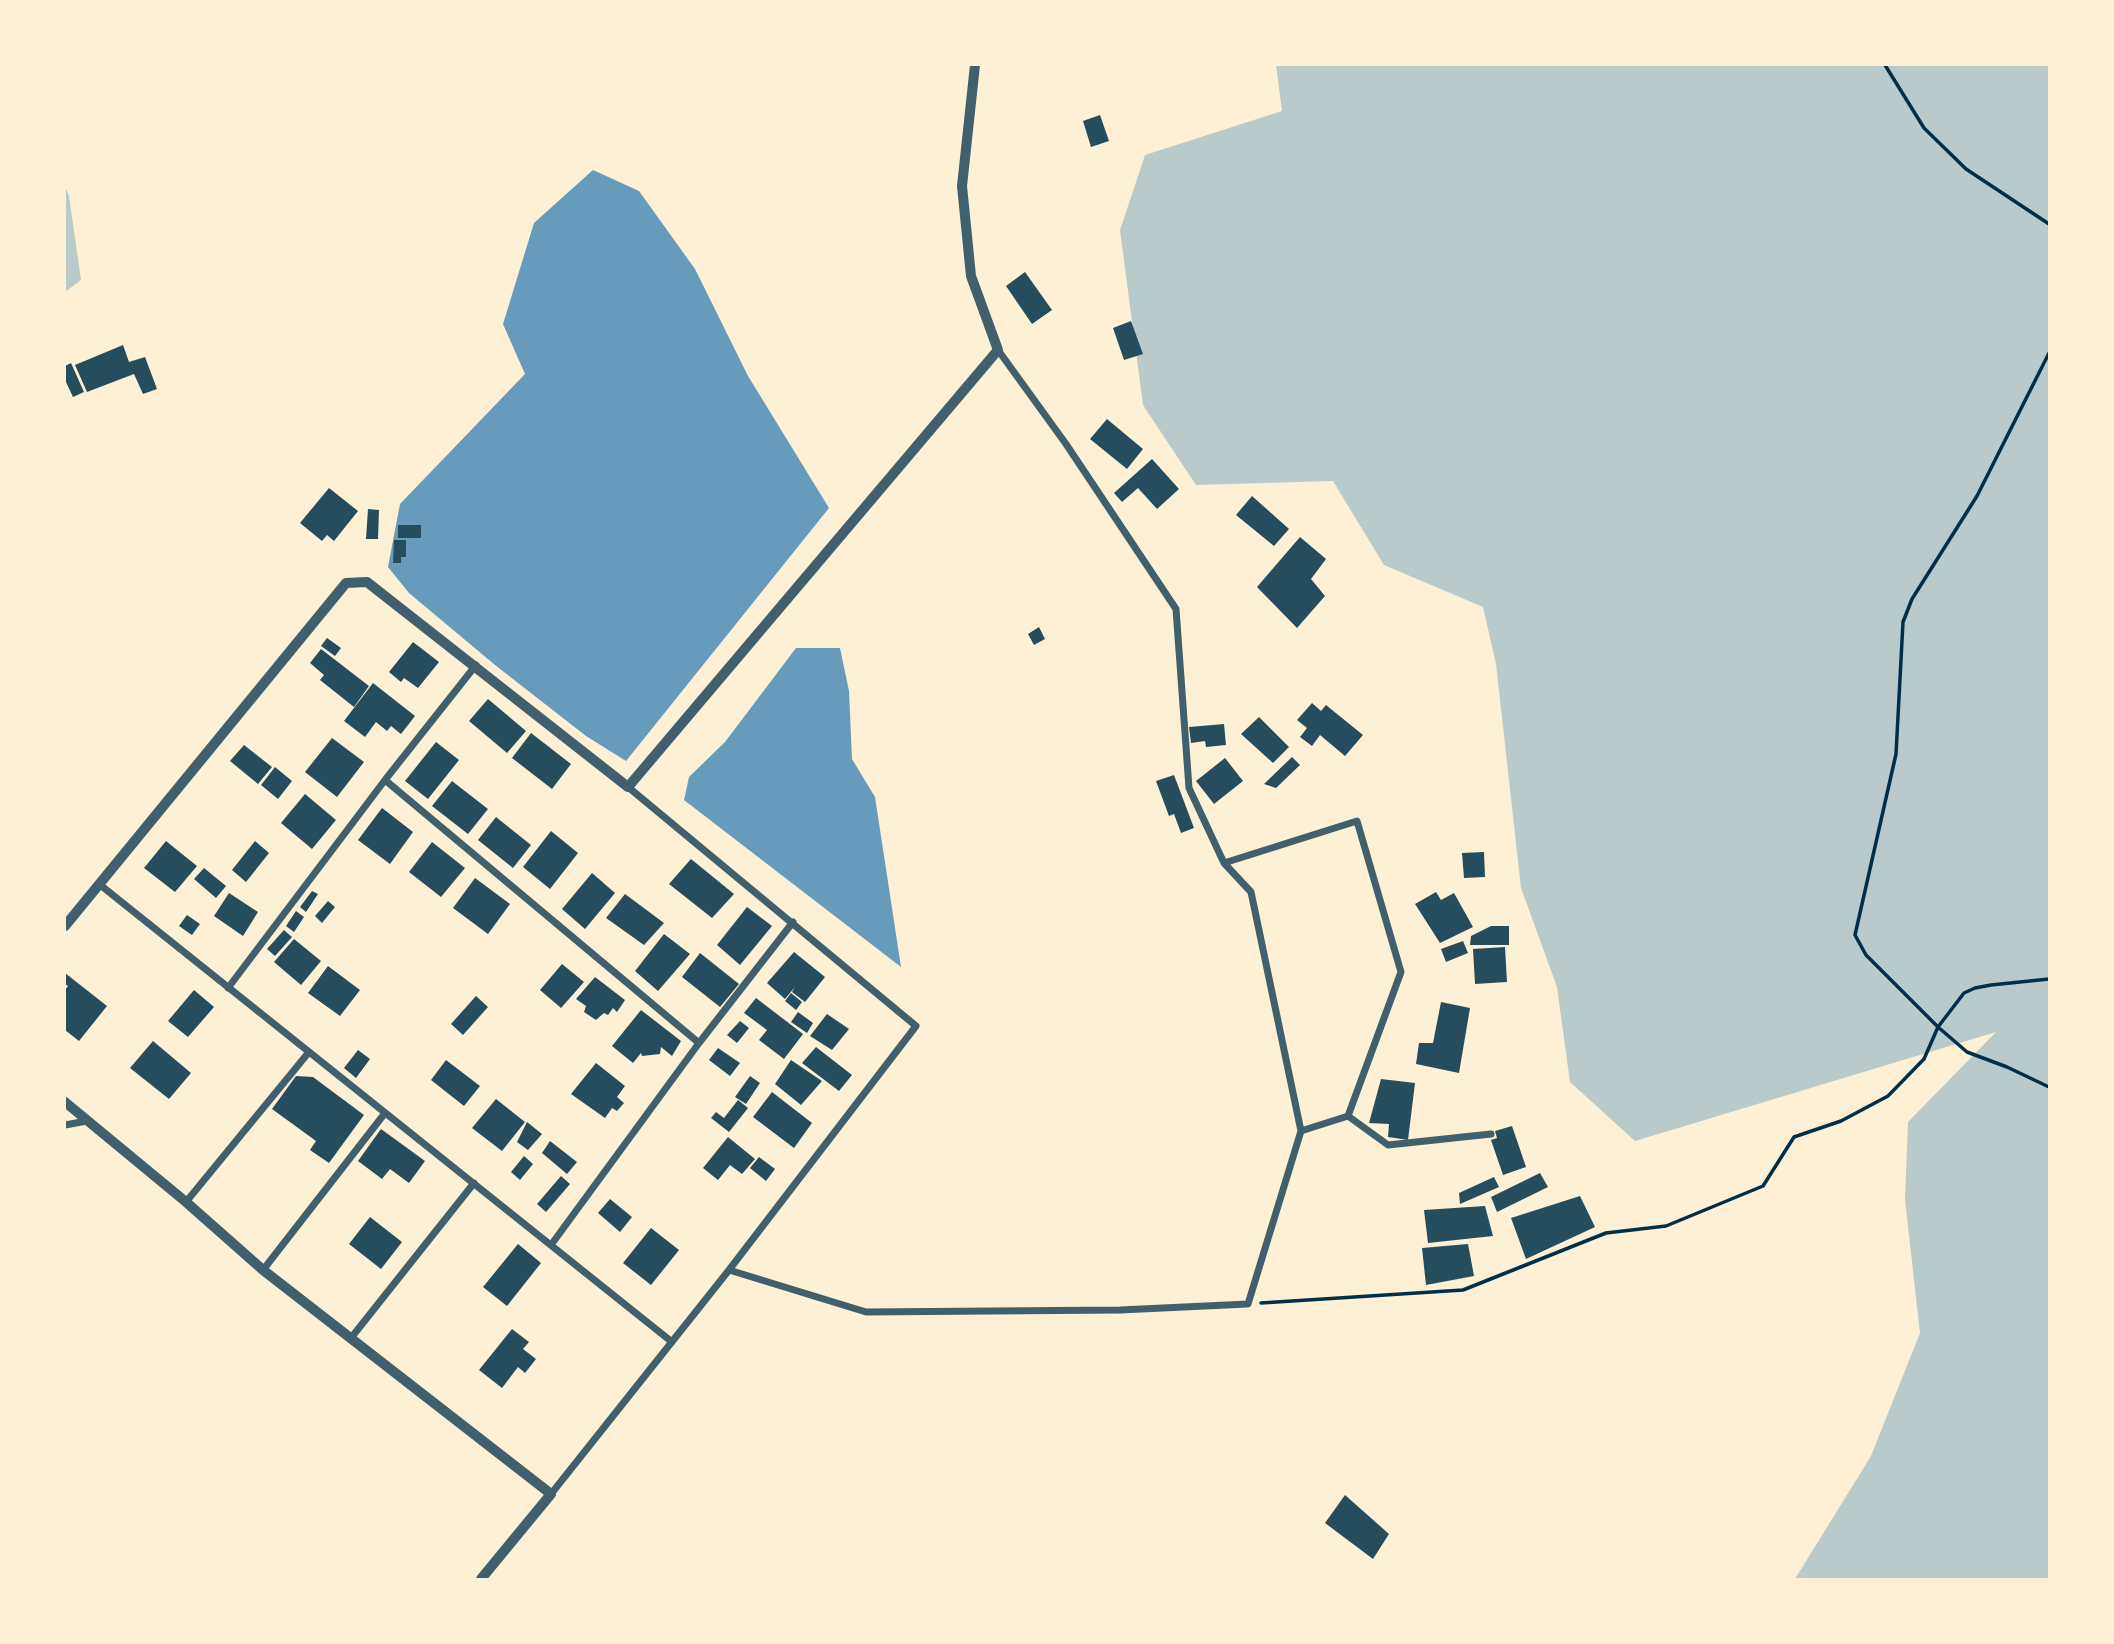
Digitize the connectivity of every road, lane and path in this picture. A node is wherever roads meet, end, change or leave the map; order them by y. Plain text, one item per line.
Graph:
1 (975, 65) edge
2 (1885, 65) edge
3 (2049, 224) edge
4 (998, 350) junction
5 (2049, 353) edge
6 (475, 665) junction
7 (385, 780) junction
8 (628, 787) junction
9 (1224, 863) junction
10 (99, 884) junction
11 (793, 922) junction
12 (65, 926) edge
13 (2049, 979) edge
14 (228, 988) junction
15 (1938, 1027) junction
16 (699, 1043) junction
17 (309, 1052) junction
18 (2049, 1087) edge
19 (65, 1102) edge
20 (386, 1113) junction
21 (1348, 1116) junction
22 (87, 1121) junction
23 (65, 1125) edge
24 (1301, 1131) junction
25 (1490, 1134) dead end
26 (474, 1183) junction
27 (186, 1202) junction
28 (551, 1245) junction
29 (263, 1270) junction
30 (729, 1270) junction
31 (1248, 1304) junction
32 (351, 1338) junction
33 (672, 1342) junction
34 (551, 1493) junction
35 (481, 1579) edge

1 - 4 street
2 - 3 path
4 - 8 street
4 - 9 street
5 - 15 path
6 - 7 street
6 - 8 street
6 - 10 street
7 - 14 street
7 - 16 street
8 - 11 street
9 - 21 street
9 - 24 street
10 - 12 street
10 - 14 street
11 - 16 street
11 - 30 street
13 - 15 path
14 - 17 street
15 - 18 path
15 - 31 path
16 - 28 street
17 - 20 street
17 - 27 street
19 - 22 street
20 - 26 street
20 - 29 street
21 - 24 street
21 - 25 street
22 - 23 street
22 - 27 street
24 - 31 street
26 - 28 street
26 - 32 street
27 - 29 street
28 - 33 street
29 - 32 street
30 - 31 street
30 - 33 street
32 - 34 street
33 - 34 street
34 - 35 street

